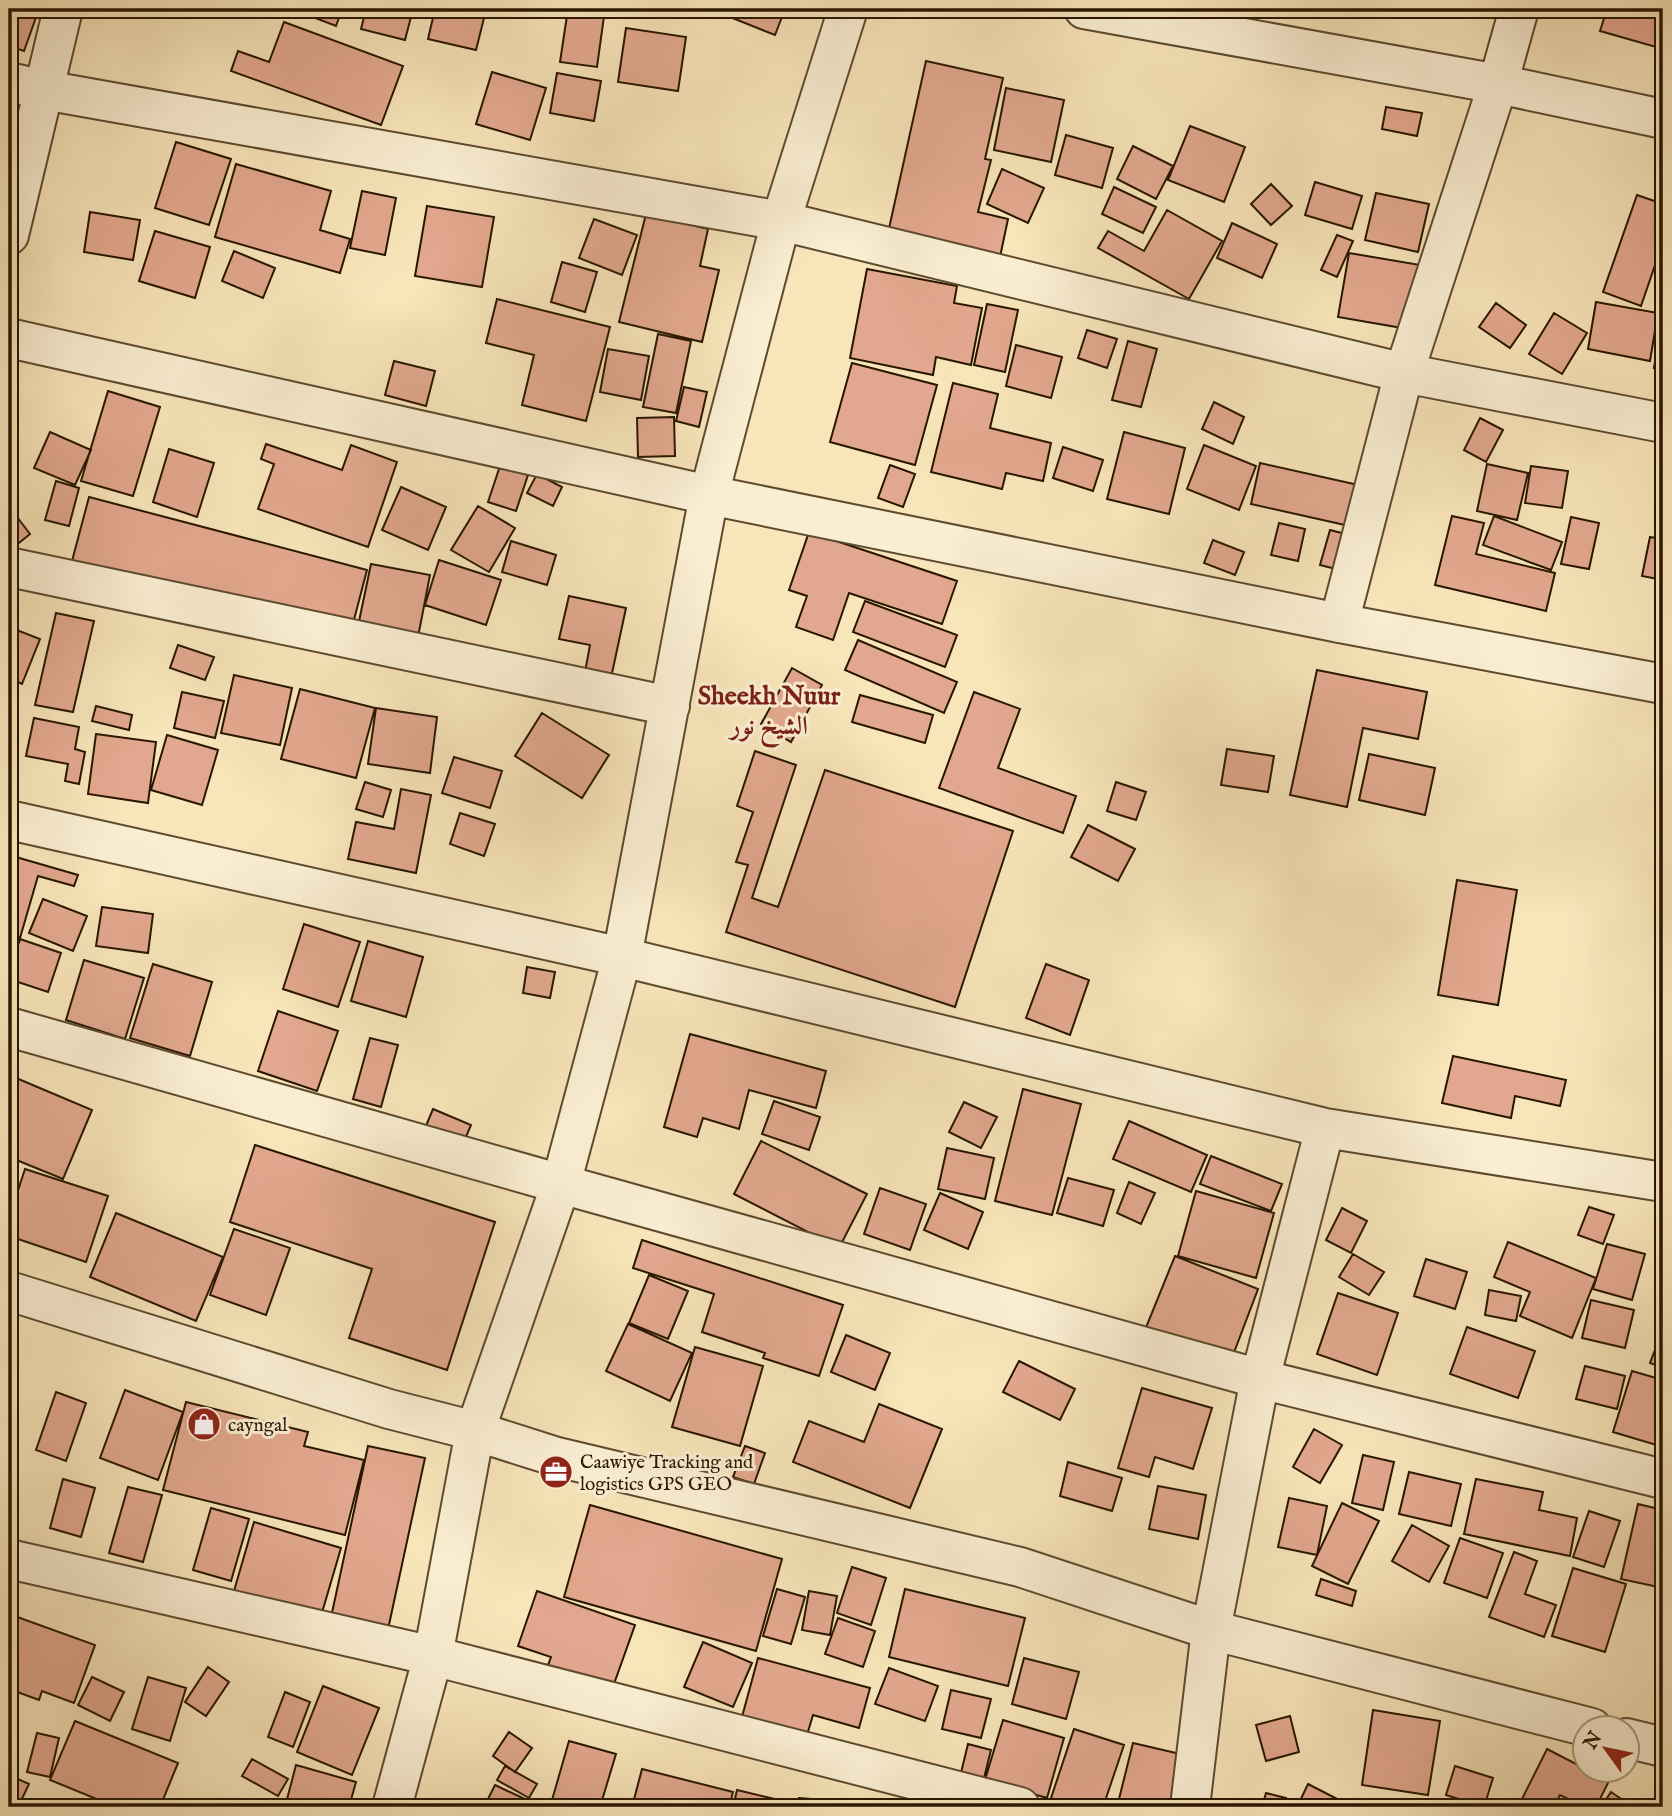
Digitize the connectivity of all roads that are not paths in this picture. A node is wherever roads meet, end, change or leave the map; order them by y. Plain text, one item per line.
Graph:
1 (63, 9) edge
2 (848, 9) edge
3 (1084, 9) edge
4 (1519, 9) edge
5 (1498, 84) junction
6 (26, 86) edge
7 (1663, 119) edge
8 (781, 221) junction
9 (9, 236) edge
10 (9, 338) edge
11 (1404, 373) junction
12 (1663, 423) edge
13 (709, 495) junction
14 (9, 567) edge
15 (1339, 623) junction
16 (1663, 684) edge
17 (670, 706) junction
18 (9, 820) edge
19 (622, 957) junction
20 (9, 1027) edge
21 (1325, 1128) junction
22 (1663, 1182) edge
23 (561, 1184) junction
24 (9, 1291) edge
25 (1261, 1379) junction
26 (475, 1432) junction
27 (1663, 1479) edge
28 (9, 1559) edge
29 (1211, 1630) junction
30 (433, 1656) junction
31 (1570, 1722) edge
32 (1640, 1741) edge
33 (1663, 1747) edge
34 (392, 1807) edge
35 (1020, 1807) edge
36 (1190, 1807) edge

1 - 6 street
2 - 8 street
3 - 5 street
4 - 5 street
5 - 7 street
5 - 11 street
6 - 8 street
6 - 9 street
8 - 11 street
8 - 13 street
10 - 13 street
11 - 12 street
11 - 15 street
13 - 15 street
13 - 17 street
14 - 17 street
15 - 16 street
17 - 19 street
18 - 19 street
19 - 21 street
19 - 23 street
20 - 23 street
21 - 22 street
21 - 25 street
23 - 25 street
23 - 26 street
24 - 26 street
25 - 27 street
25 - 29 street
26 - 29 street
26 - 30 street
28 - 30 street
29 - 31 street
29 - 36 street
30 - 34 street
30 - 35 street
32 - 33 street

